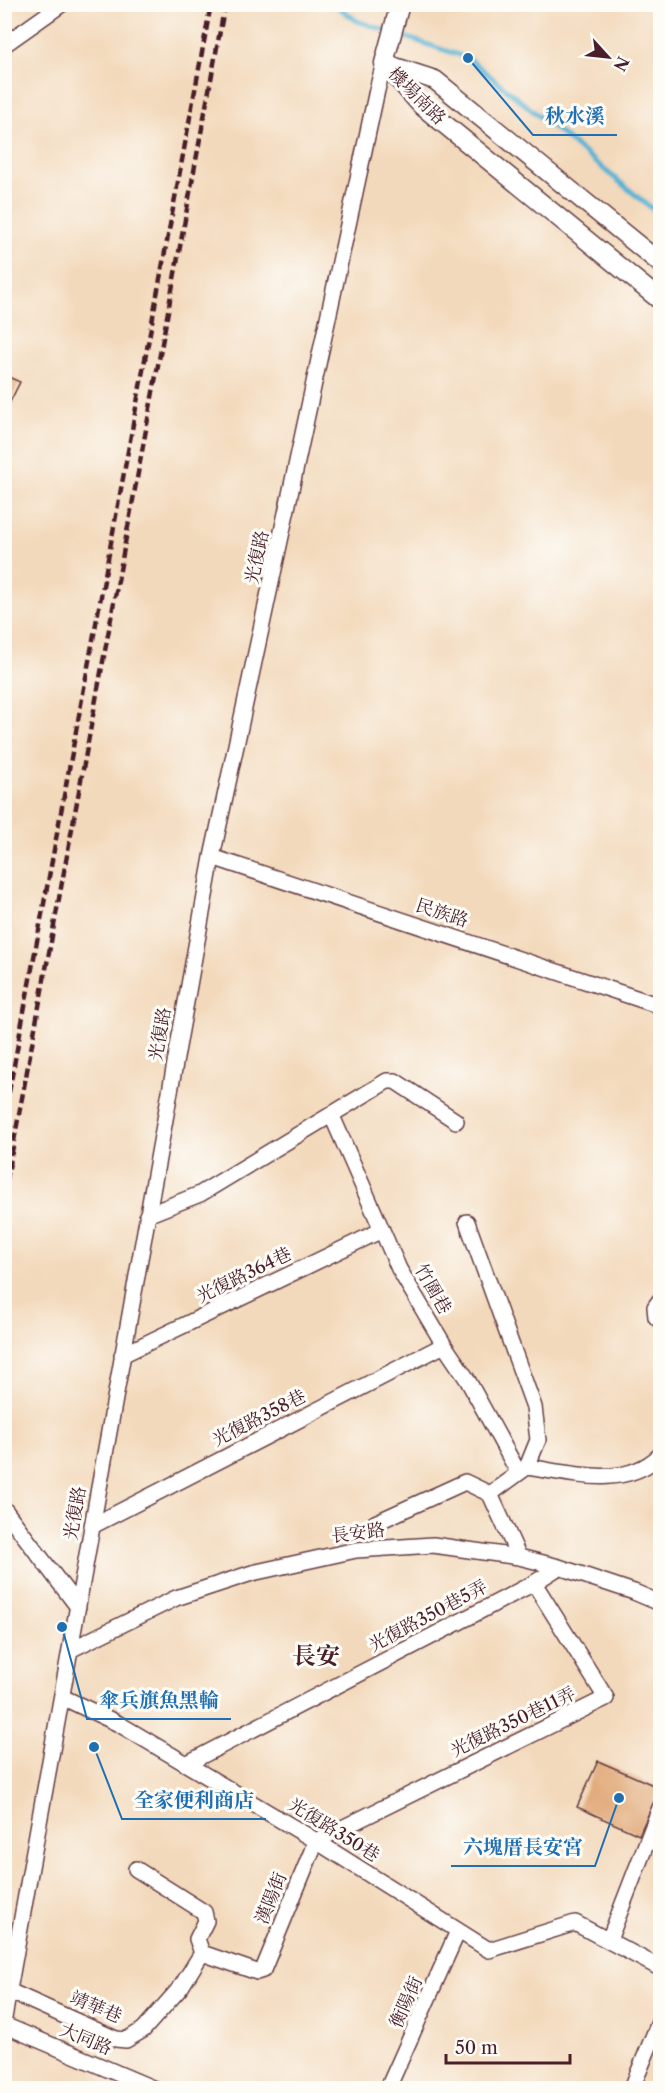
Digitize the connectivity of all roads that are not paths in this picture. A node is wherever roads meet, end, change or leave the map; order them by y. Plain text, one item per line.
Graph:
1 (62, 4) edge
2 (434, 4) edge
3 (471, 4) edge
4 (399, 7) edge
5 (4, 45) edge
6 (386, 56) junction
7 (660, 263) edge
8 (660, 300) edge
9 (212, 857) junction
10 (660, 1006) edge
11 (332, 1116) junction
12 (456, 1121) dead end
13 (147, 1215) junction
14 (467, 1222) dead end
15 (382, 1230) junction
16 (660, 1300) edge
17 (660, 1321) edge
18 (444, 1345) junction
19 (122, 1355) junction
20 (660, 1455) edge
21 (522, 1470) junction
22 (490, 1494) junction
23 (4, 1509) edge
24 (375, 1523) dead end
25 (92, 1526) junction
26 (519, 1557) junction
27 (559, 1567) junction
28 (534, 1583) junction
29 (660, 1603) edge
30 (78, 1607) junction
31 (70, 1650) junction
32 (62, 1697) junction
33 (186, 1764) junction
34 (660, 1808) edge
35 (316, 1840) junction
36 (136, 1869) dead end
37 (458, 1931) junction
38 (609, 1940) junction
39 (202, 1953) junction
40 (660, 1968) edge
41 (9, 1991) junction
42 (4, 2018) edge
43 (660, 2020) edge
44 (4, 2025) edge
45 (152, 2088) edge
46 (388, 2088) edge
47 (632, 2088) edge

1 - 5 street
2 - 3 street
4 - 6 street
6 - 7 street, 機場南路
6 - 8 street, 機場南路
6 - 9 street, 光復路
9 - 10 street, 民族路
9 - 13 street, 光復路
11 - 12 street
11 - 13 street
11 - 15 street, 竹圍巷
13 - 19 street, 光復路
14 - 21 street
15 - 18 street, 竹圍巷
15 - 19 street, 光復路364巷
16 - 17 street
18 - 21 street, 竹圍巷
18 - 25 street, 光復路358巷
19 - 25 street, 光復路
20 - 21 street
21 - 22 street
22 - 24 street
22 - 26 street
23 - 30 street
25 - 30 street, 光復路
26 - 27 street, 長安路
26 - 31 street, 長安路
27 - 28 street, 光復路350巷5弄
27 - 29 street, 長安路
28 - 33 street, 光復路350巷5弄
28 - 35 street, 光復路350巷11弄
30 - 31 street, 光復路
31 - 32 street, 光復路
32 - 33 street, 光復路350巷
32 - 41 street, 光復路
33 - 35 street, 光復路350巷
34 - 38 street
35 - 37 street, 光復路350巷
35 - 39 street, 漢陽街
36 - 39 street
37 - 38 street, 光復路350巷
37 - 46 street, 衡陽街
38 - 40 street
39 - 41 street, 靖華巷
41 - 42 street, 光復路
43 - 47 street
44 - 45 street, 大同路

